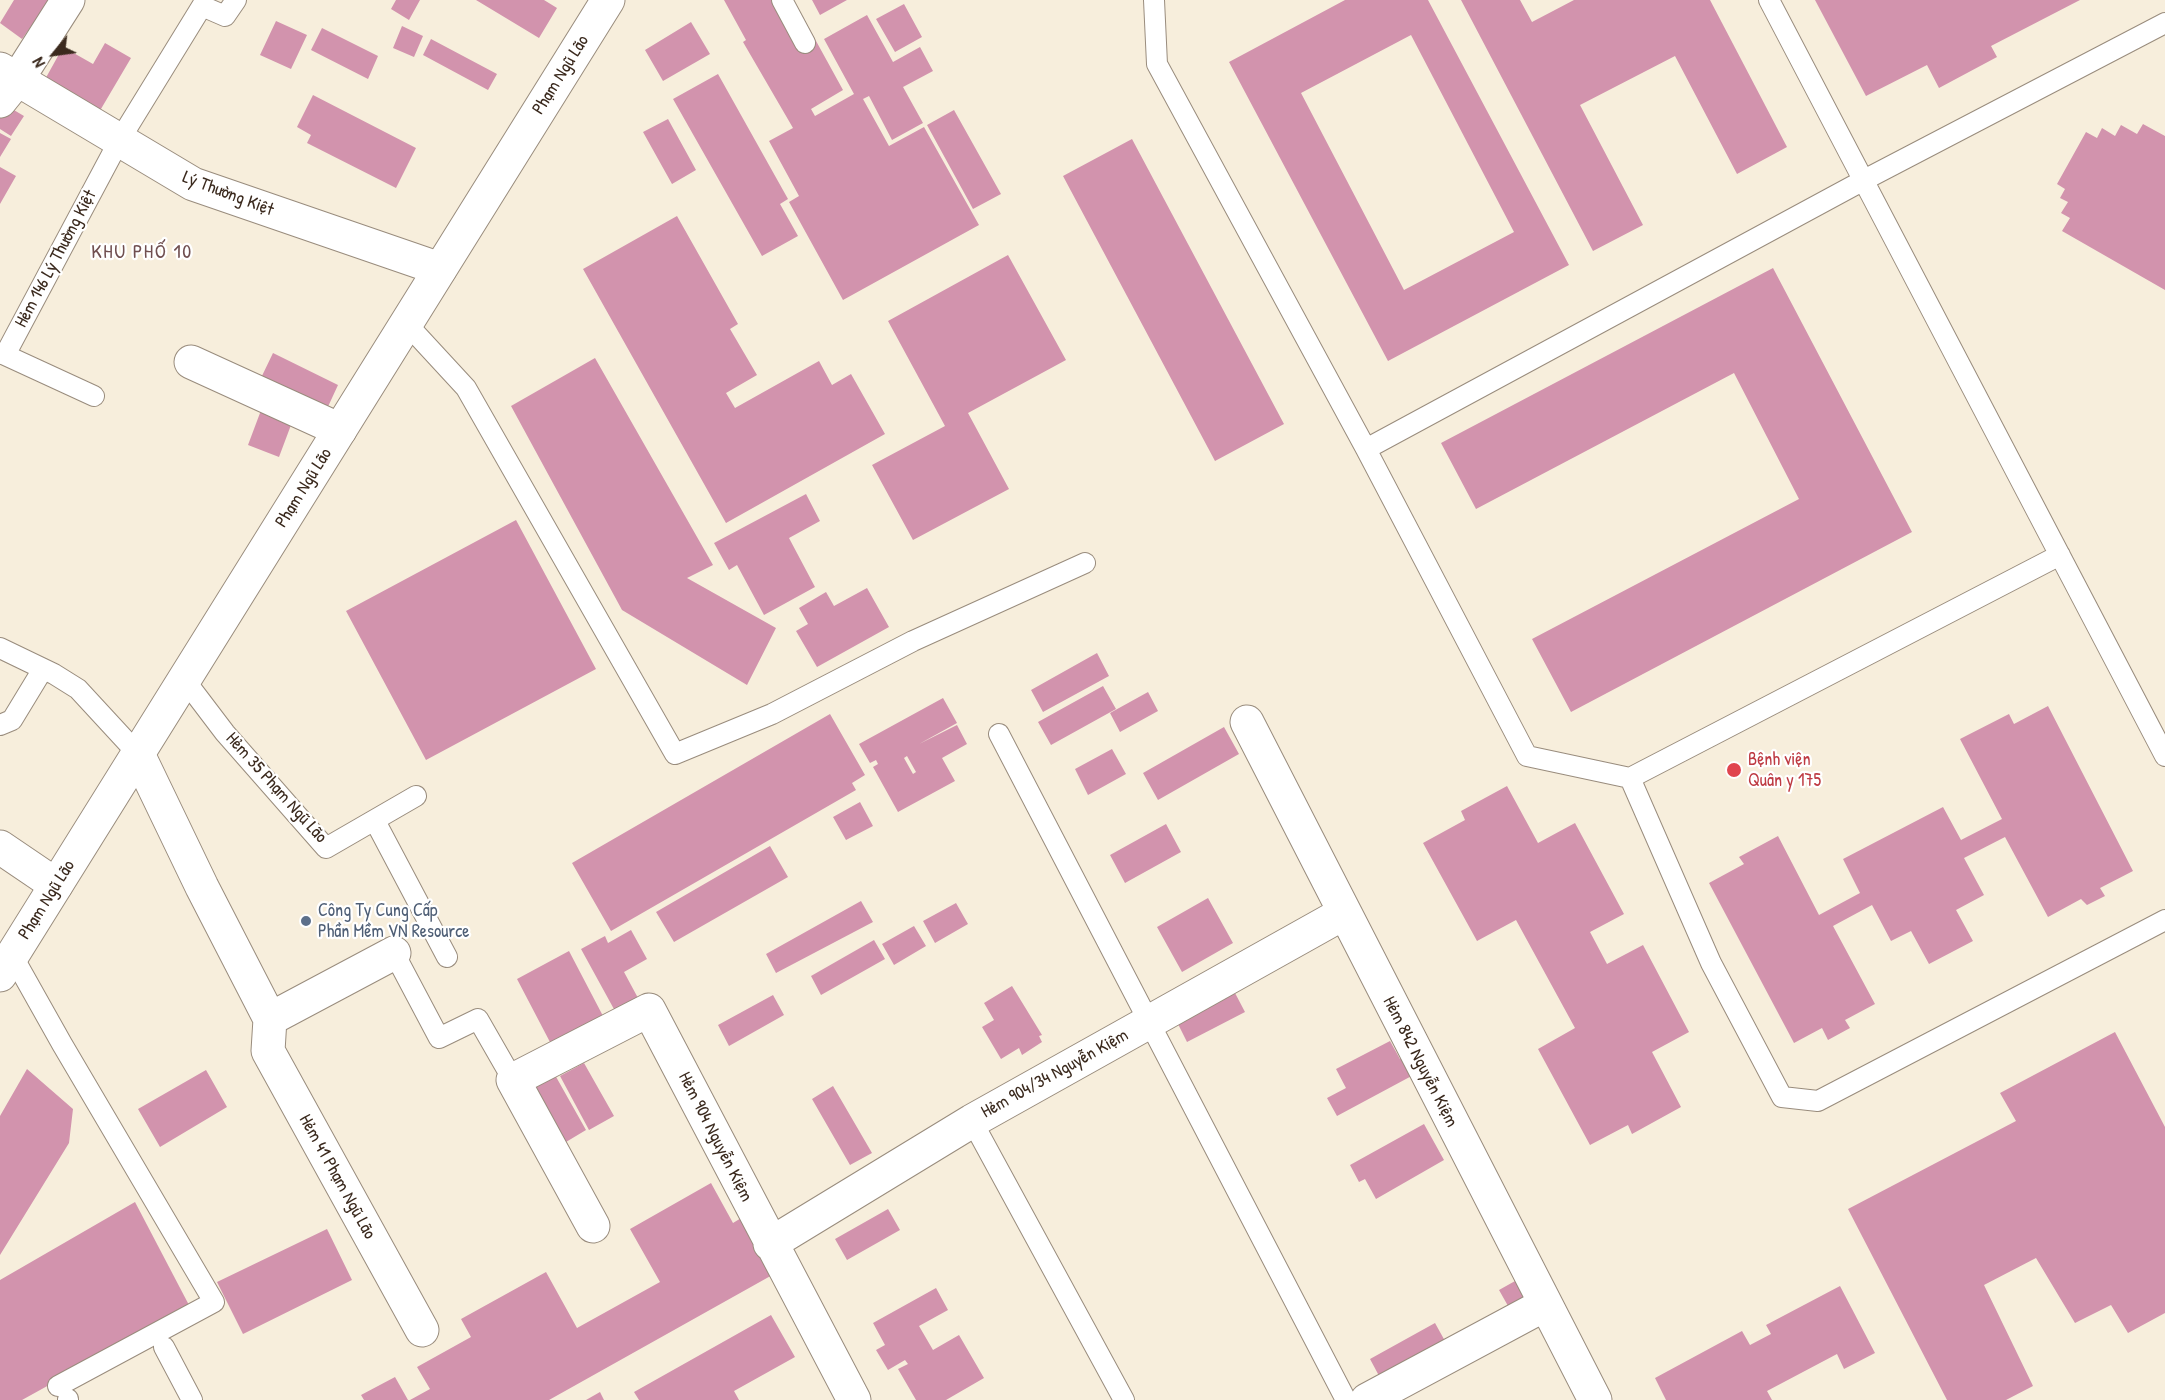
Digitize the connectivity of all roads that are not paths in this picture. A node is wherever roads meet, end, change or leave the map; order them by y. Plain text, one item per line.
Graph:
1 (68, 0) edge
2 (236, 0) edge
3 (608, 0) edge
4 (782, 0) edge
5 (1154, 0) edge
6 (1769, 0) edge
7 (2165, 24) edge
8 (805, 43) dead end
9 (6, 83) edge
10 (119, 141) junction
11 (1864, 180) junction
12 (440, 269) junction
13 (406, 323) junction
14 (191, 362) dead end
15 (94, 396) dead end
16 (340, 430) junction
17 (1366, 449) junction
18 (2060, 555) junction
19 (1085, 563) dead end
20 (0, 648) edge
21 (43, 669) junction
22 (184, 679) junction
23 (1247, 723) dead end
24 (0, 725) edge
25 (999, 734) dead end
26 (138, 754) junction
27 (2165, 756) edge
28 (1630, 778) junction
29 (416, 796) dead end
30 (375, 821) junction
31 (0, 848) edge
32 (56, 885) junction
33 (1344, 913) junction
34 (2165, 920) edge
35 (394, 953) joint
36 (447, 957) dead end
37 (6, 965) edge
38 (270, 1019) junction
39 (1148, 1022) junction
40 (513, 1080) junction
41 (972, 1121) junction
42 (593, 1226) dead end
43 (770, 1244) junction
44 (1544, 1305) junction
45 (422, 1330) dead end
46 (164, 1347) dead end
47 (65, 1395) edge
48 (192, 1400) edge
49 (854, 1400) edge
50 (1124, 1400) edge
51 (1346, 1400) edge
52 (1367, 1400) edge
53 (1595, 1400) edge

1 - 9 street
2 - 10 lane
3 - 12 street, Phạm Ngũ Lão
4 - 8 lane
5 - 17 lane
6 - 11 lane
7 - 11 lane
9 - 10 street, Lý Thường Kiệt
10 - 12 street, Lý Thường Kiệt
10 - 15 lane, Hẻm 146 Lý Thường Kiệt
11 - 17 lane
11 - 18 lane
12 - 13 street, Phạm Ngũ Lão
13 - 16 street, Phạm Ngũ Lão
13 - 19 lane
14 - 16 street
16 - 22 street, Phạm Ngũ Lão
17 - 28 lane
18 - 27 lane
18 - 28 lane
20 - 21 lane
21 - 24 lane
21 - 26 lane
22 - 26 street, Phạm Ngũ Lão
22 - 30 lane, Hẻm 35 Phạm Ngũ Lão
23 - 33 street, Hẻm 842 Nguyễn Kiệm
25 - 39 lane
26 - 32 street, Phạm Ngũ Lão
26 - 38 street
28 - 34 lane
29 - 30 lane, Hẻm 35 Phạm Ngũ Lão
30 - 36 lane
31 - 32 street
32 - 37 street, Phạm Ngũ Lão
33 - 39 street, Hẻm 904/34 Nguyễn Kiệm
33 - 44 street, Hẻm 842 Nguyễn Kiệm
35 - 38 street
35 - 40 lane
37 - 47 lane
38 - 45 street, Hẻm 41 Phạm Ngũ Lão
39 - 41 street, Hẻm 904/34 Nguyễn Kiệm
39 - 51 lane
40 - 42 street
40 - 43 street, Hẻm 904 Nguyễn Kiệm
41 - 43 street, Hẻm 904/34 Nguyễn Kiệm
41 - 50 lane
43 - 49 street, Hẻm 904 Nguyễn Kiệm
44 - 52 street
44 - 53 street, Hẻm 842 Nguyễn Kiệm
46 - 48 lane

